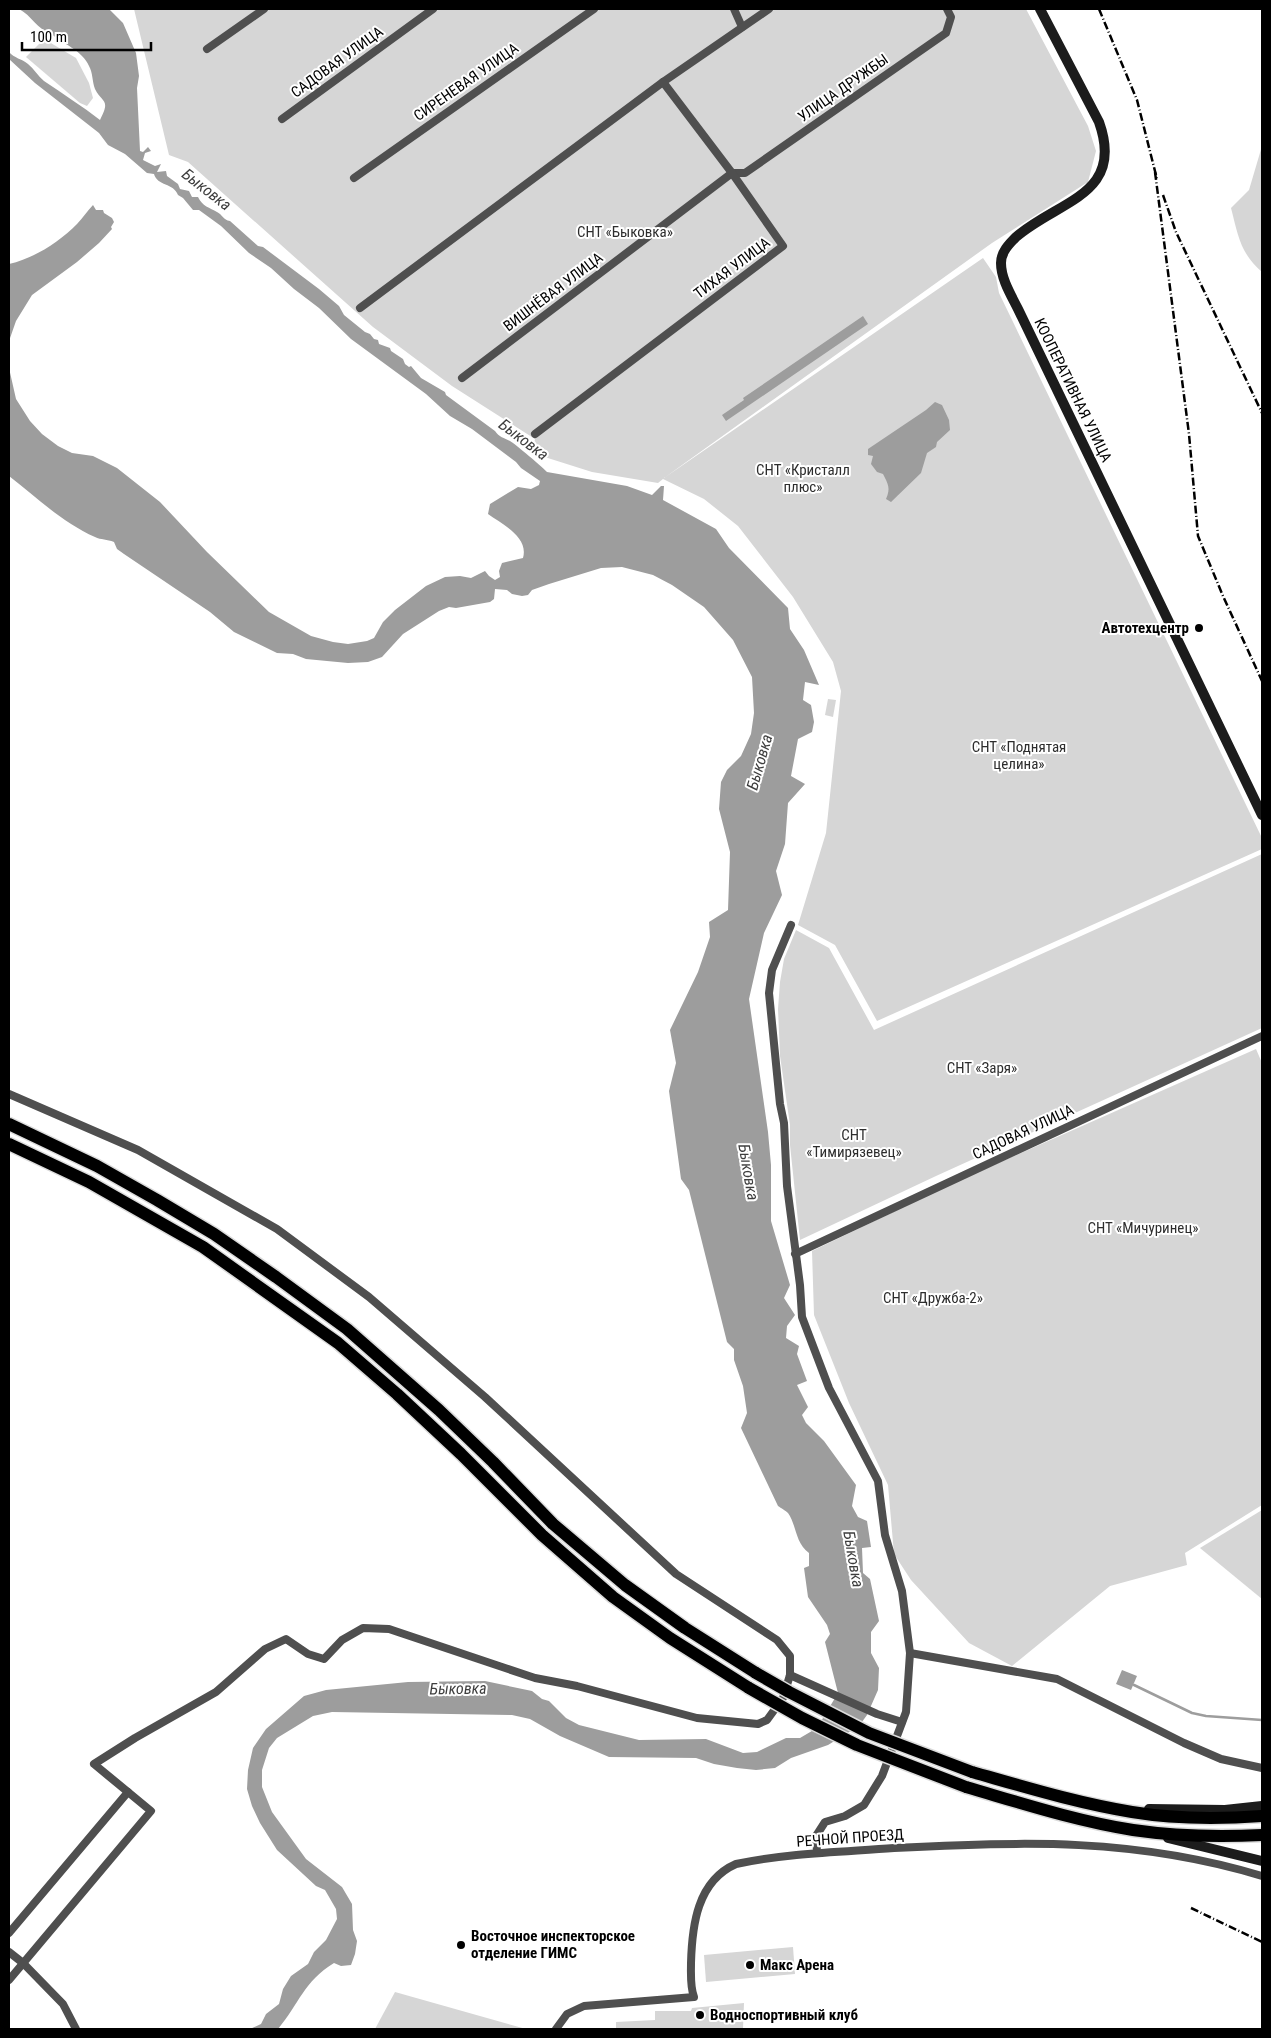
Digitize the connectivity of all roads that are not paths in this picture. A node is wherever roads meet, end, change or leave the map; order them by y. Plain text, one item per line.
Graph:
1 (264, 9) edge
2 (433, 9) edge
3 (594, 9) edge
4 (734, 9) edge
5 (769, 9) edge
6 (947, 9) edge
7 (1040, 9) edge
8 (742, 27) junction
9 (207, 49) dead end
10 (663, 82) junction
11 (282, 119) dead end
12 (732, 173) junction
13 (354, 178) dead end
14 (360, 308) dead end
15 (462, 378) dead end
16 (535, 434) dead end
17 (1262, 815) edge
18 (791, 926) dead end
19 (1262, 1036) edge
20 (9, 1094) edge
21 (9, 1124) edge
22 (9, 1144) edge
23 (795, 1254) junction
24 (910, 1652) junction
25 (790, 1675) junction
26 (902, 1722) junction
27 (1262, 1768) edge
28 (128, 1792) junction
29 (1262, 1806) edge
30 (1117, 1809) junction
31 (1262, 1816) edge
32 (1133, 1830) junction
33 (1262, 1835) edge
34 (817, 1852) junction
35 (1262, 1861) edge
36 (1262, 1876) edge
37 (9, 1934) edge
38 (9, 1952) edge
39 (23, 1963) junction
40 (9, 1980) edge
41 (76, 2029) edge
42 (556, 2029) edge

1 - 9 street
2 - 11 street, САДОВАЯ УЛИЦА
3 - 13 street, СИРЕНЕВАЯ УЛИЦА
4 - 8 street
5 - 8 street
6 - 12 street, УЛИЦА ДРУЖБЫ
7 - 17 main road, КООПЕРАТИВНАЯ УЛИЦА
8 - 10 street
10 - 12 street, ТИХАЯ УЛИЦА
10 - 14 street
12 - 15 street, ВИШНЁВАЯ УЛИЦА
12 - 16 street, ТИХАЯ УЛИЦА
18 - 23 street
19 - 23 street, САДОВАЯ УЛИЦА
20 - 25 street
21 - 30 main road, bridge
22 - 32 main road, bridge
23 - 24 street
24 - 26 street
24 - 27 street
25 - 26 street
25 - 28 street
26 - 34 street
28 - 37 street
28 - 39 street
29 - 30 main road
30 - 31 main road
32 - 33 main road
32 - 35 main road
34 - 36 street, РЕЧНОЙ ПРОЕЗД
34 - 42 street, РЕЧНОЙ ПРОЕЗД
38 - 39 street
39 - 40 street
39 - 41 street

